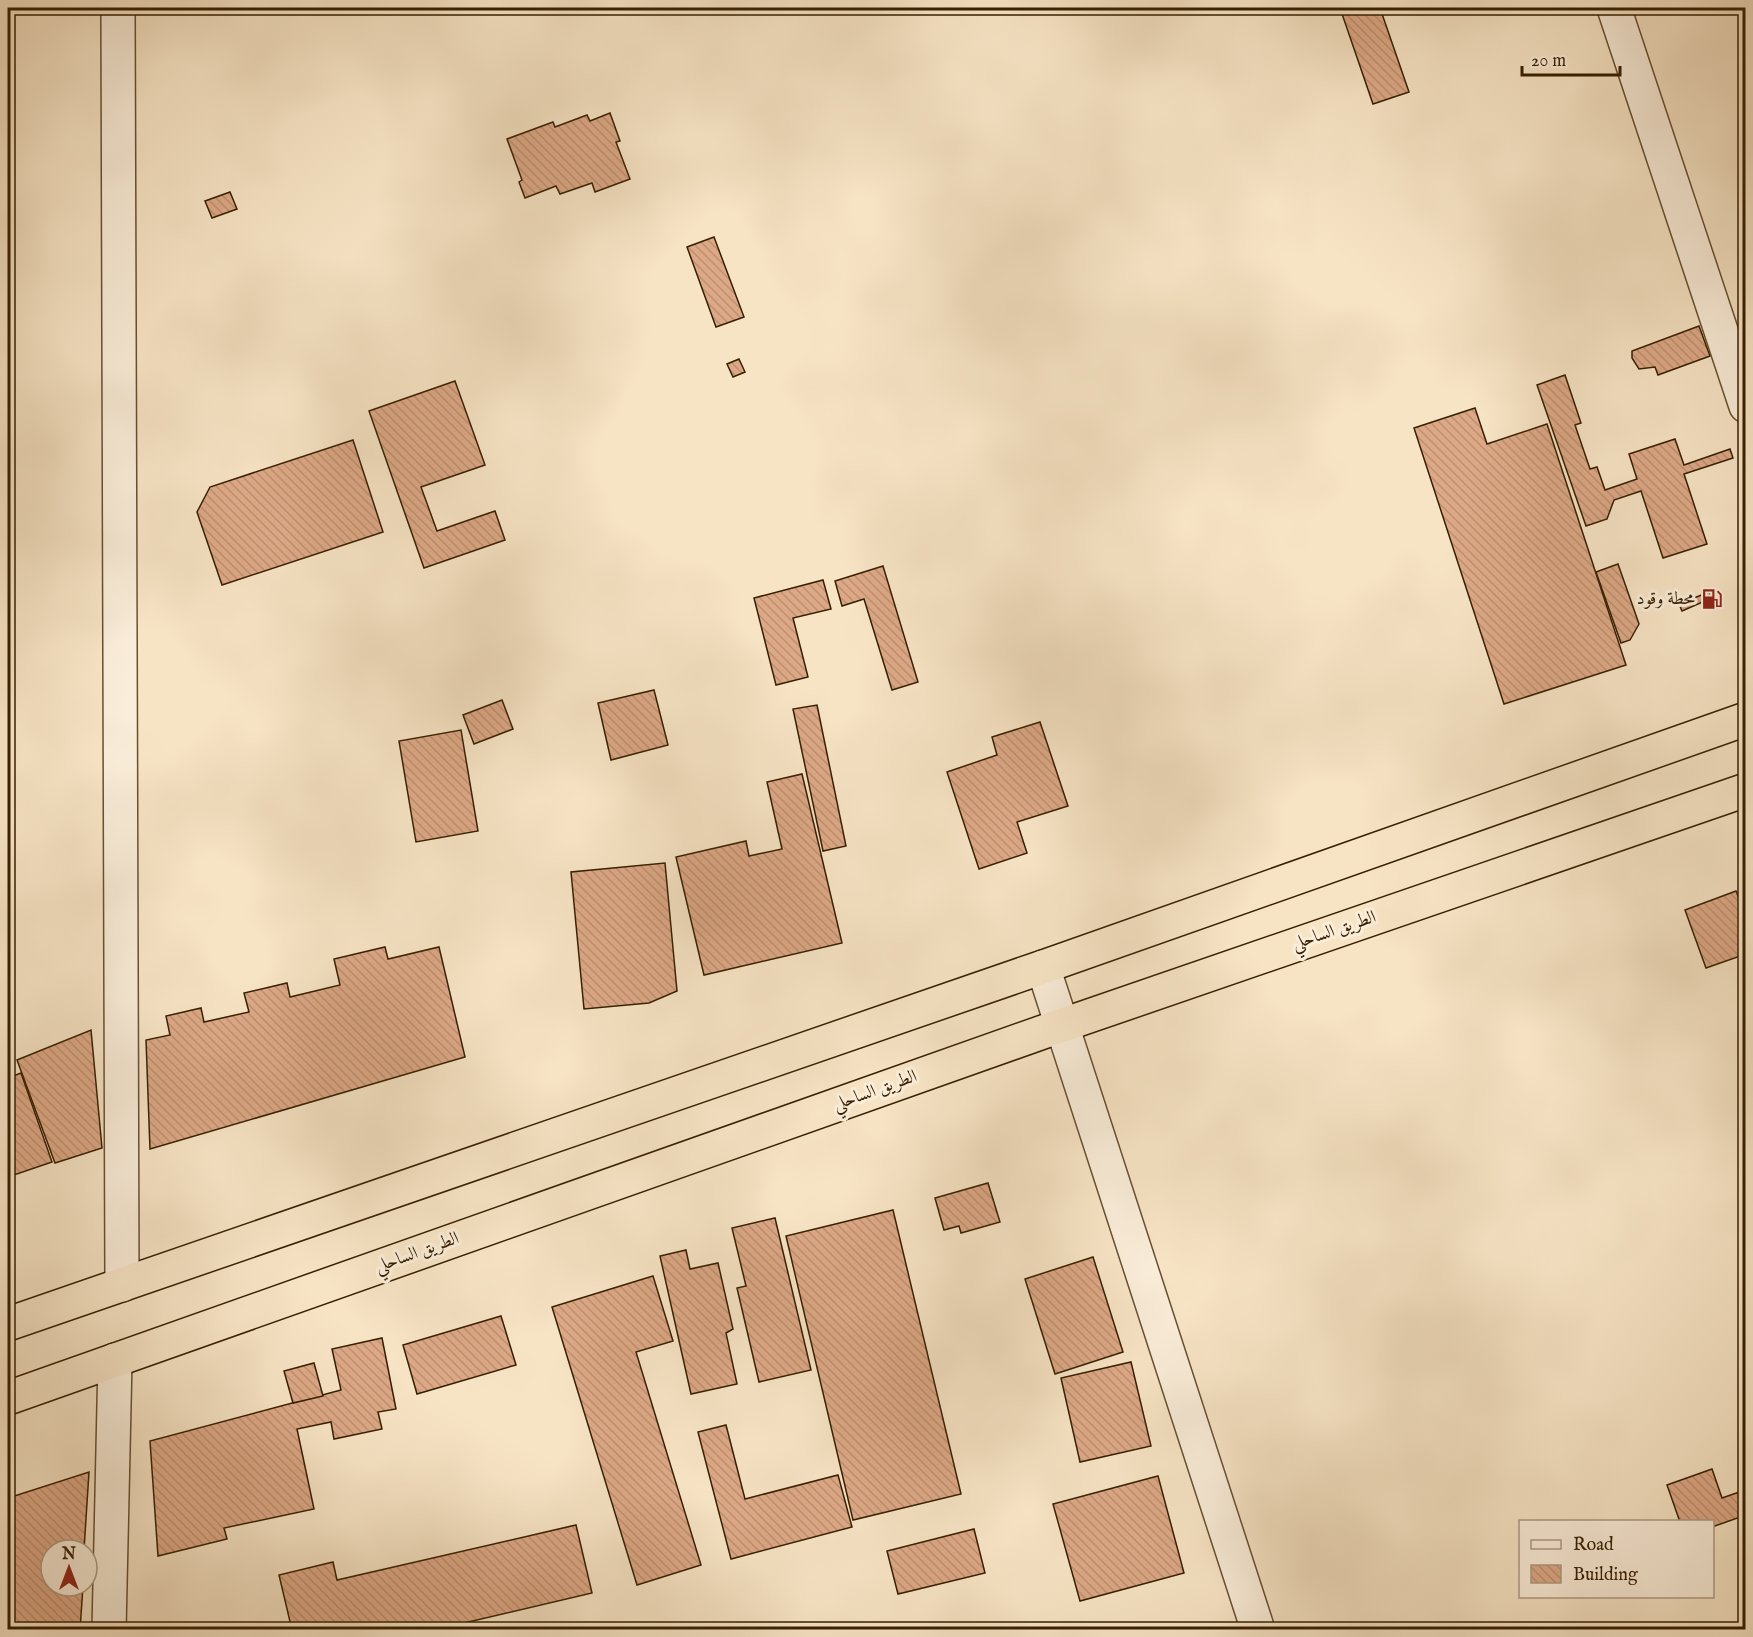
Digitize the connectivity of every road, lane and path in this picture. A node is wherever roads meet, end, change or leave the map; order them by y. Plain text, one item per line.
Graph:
1 (118, 8) edge
2 (1614, 8) edge
3 (1746, 406) edge
4 (1746, 719) edge
5 (1746, 790) edge
6 (1043, 967) junction
7 (1060, 1026) junction
8 (122, 1285) junction
9 (8, 1324) edge
10 (115, 1360) junction
11 (8, 1398) edge
12 (109, 1629) edge
13 (1258, 1629) edge

1 - 8 street
2 - 3 street
4 - 6 highway
5 - 7 highway, الطريق الساحلي
6 - 7 street
6 - 8 highway
7 - 10 highway, الطريق الساحلي
7 - 13 street
8 - 9 highway
10 - 11 highway, الطريق الساحلي
10 - 12 street

